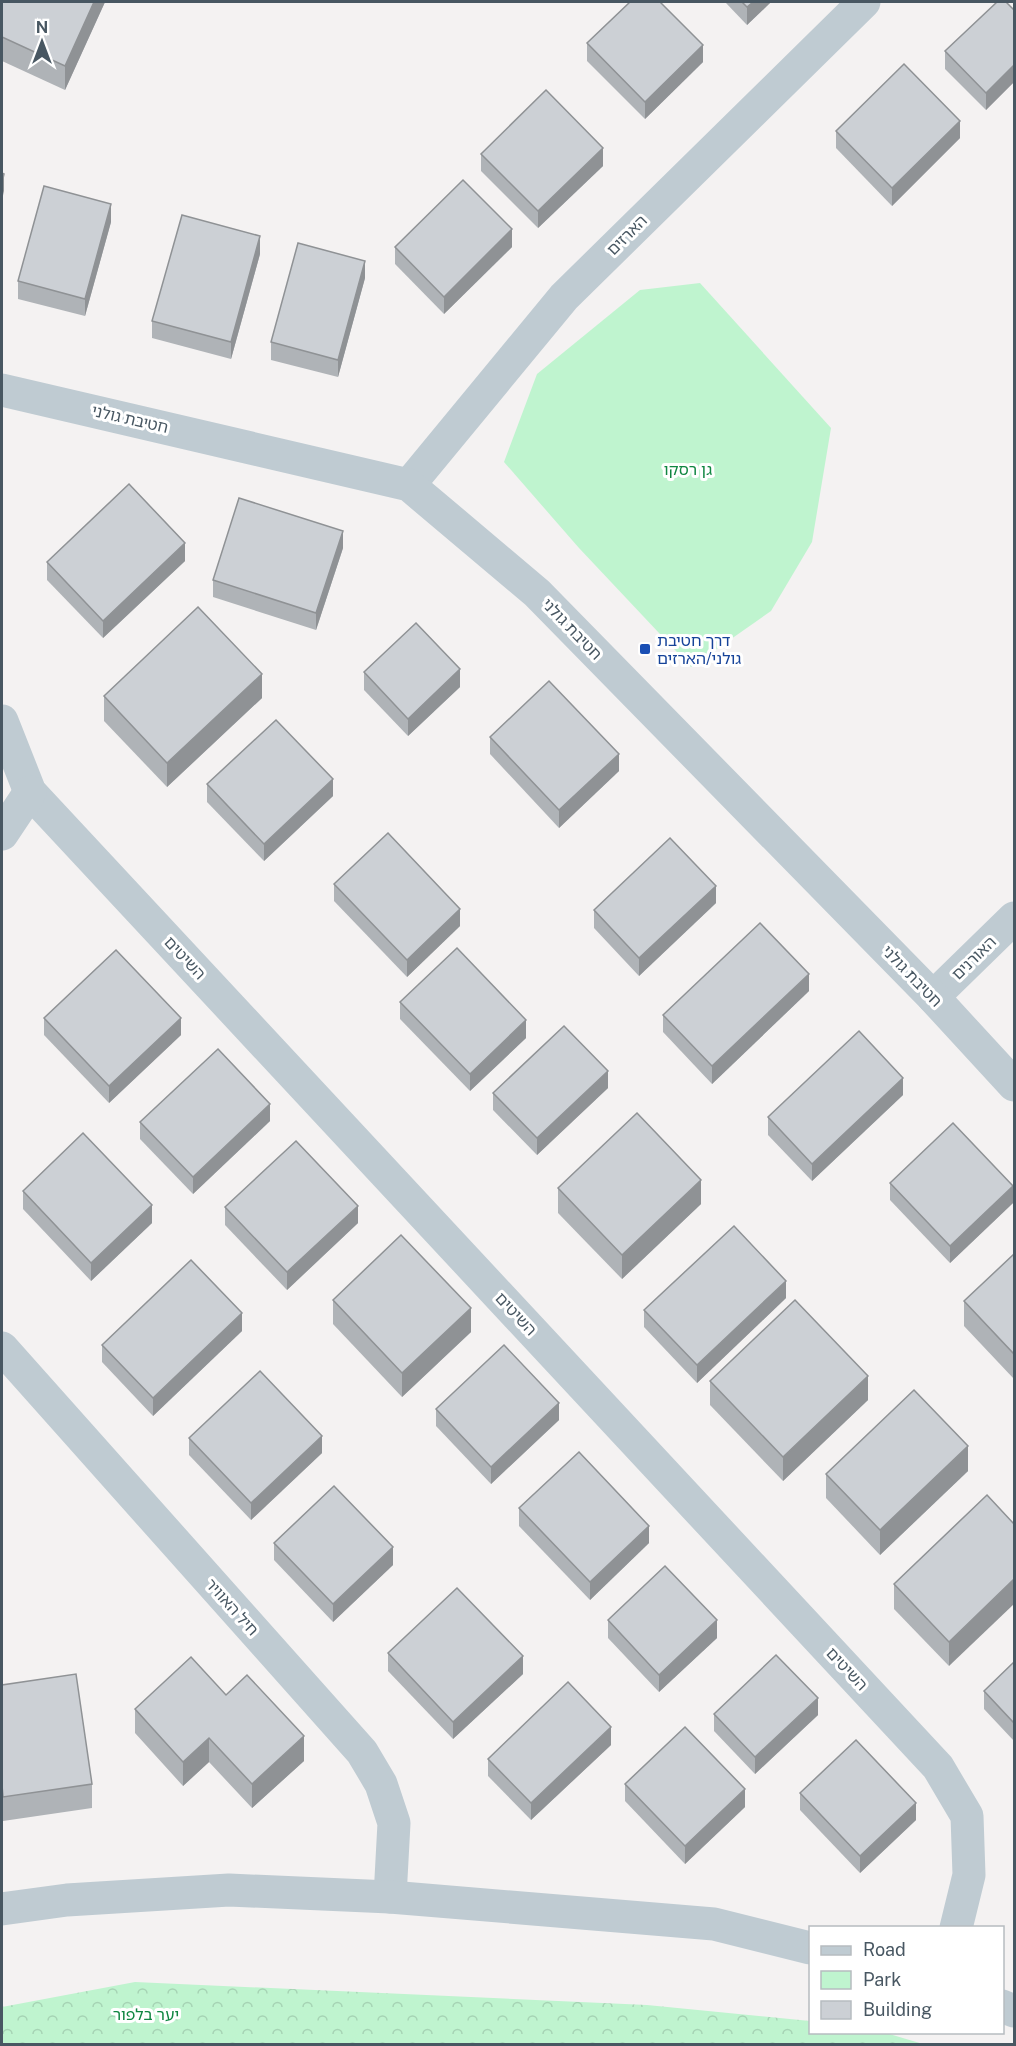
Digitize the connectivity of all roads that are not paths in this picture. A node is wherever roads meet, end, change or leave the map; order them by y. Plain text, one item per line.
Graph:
1 (864, 2) edge
2 (2, 390) edge
3 (409, 485) junction
4 (2, 721) edge
5 (30, 792) junction
6 (2, 834) edge
7 (1014, 918) edge
8 (933, 997) junction
9 (1014, 1085) edge
10 (2, 1348) edge
11 (390, 1897) junction
12 (2, 1910) edge
13 (956, 1926) edge
14 (809, 1948) edge

1 - 3 street, הארזים
2 - 3 street, חטיבת גולני
3 - 8 street, חטיבת גולני
4 - 5 street, השיטים
5 - 6 street
5 - 13 street, השיטים
7 - 8 street, האורנים
8 - 9 street, חטיבת גולני
10 - 11 street, חיל האוויר
11 - 12 street
11 - 14 street

